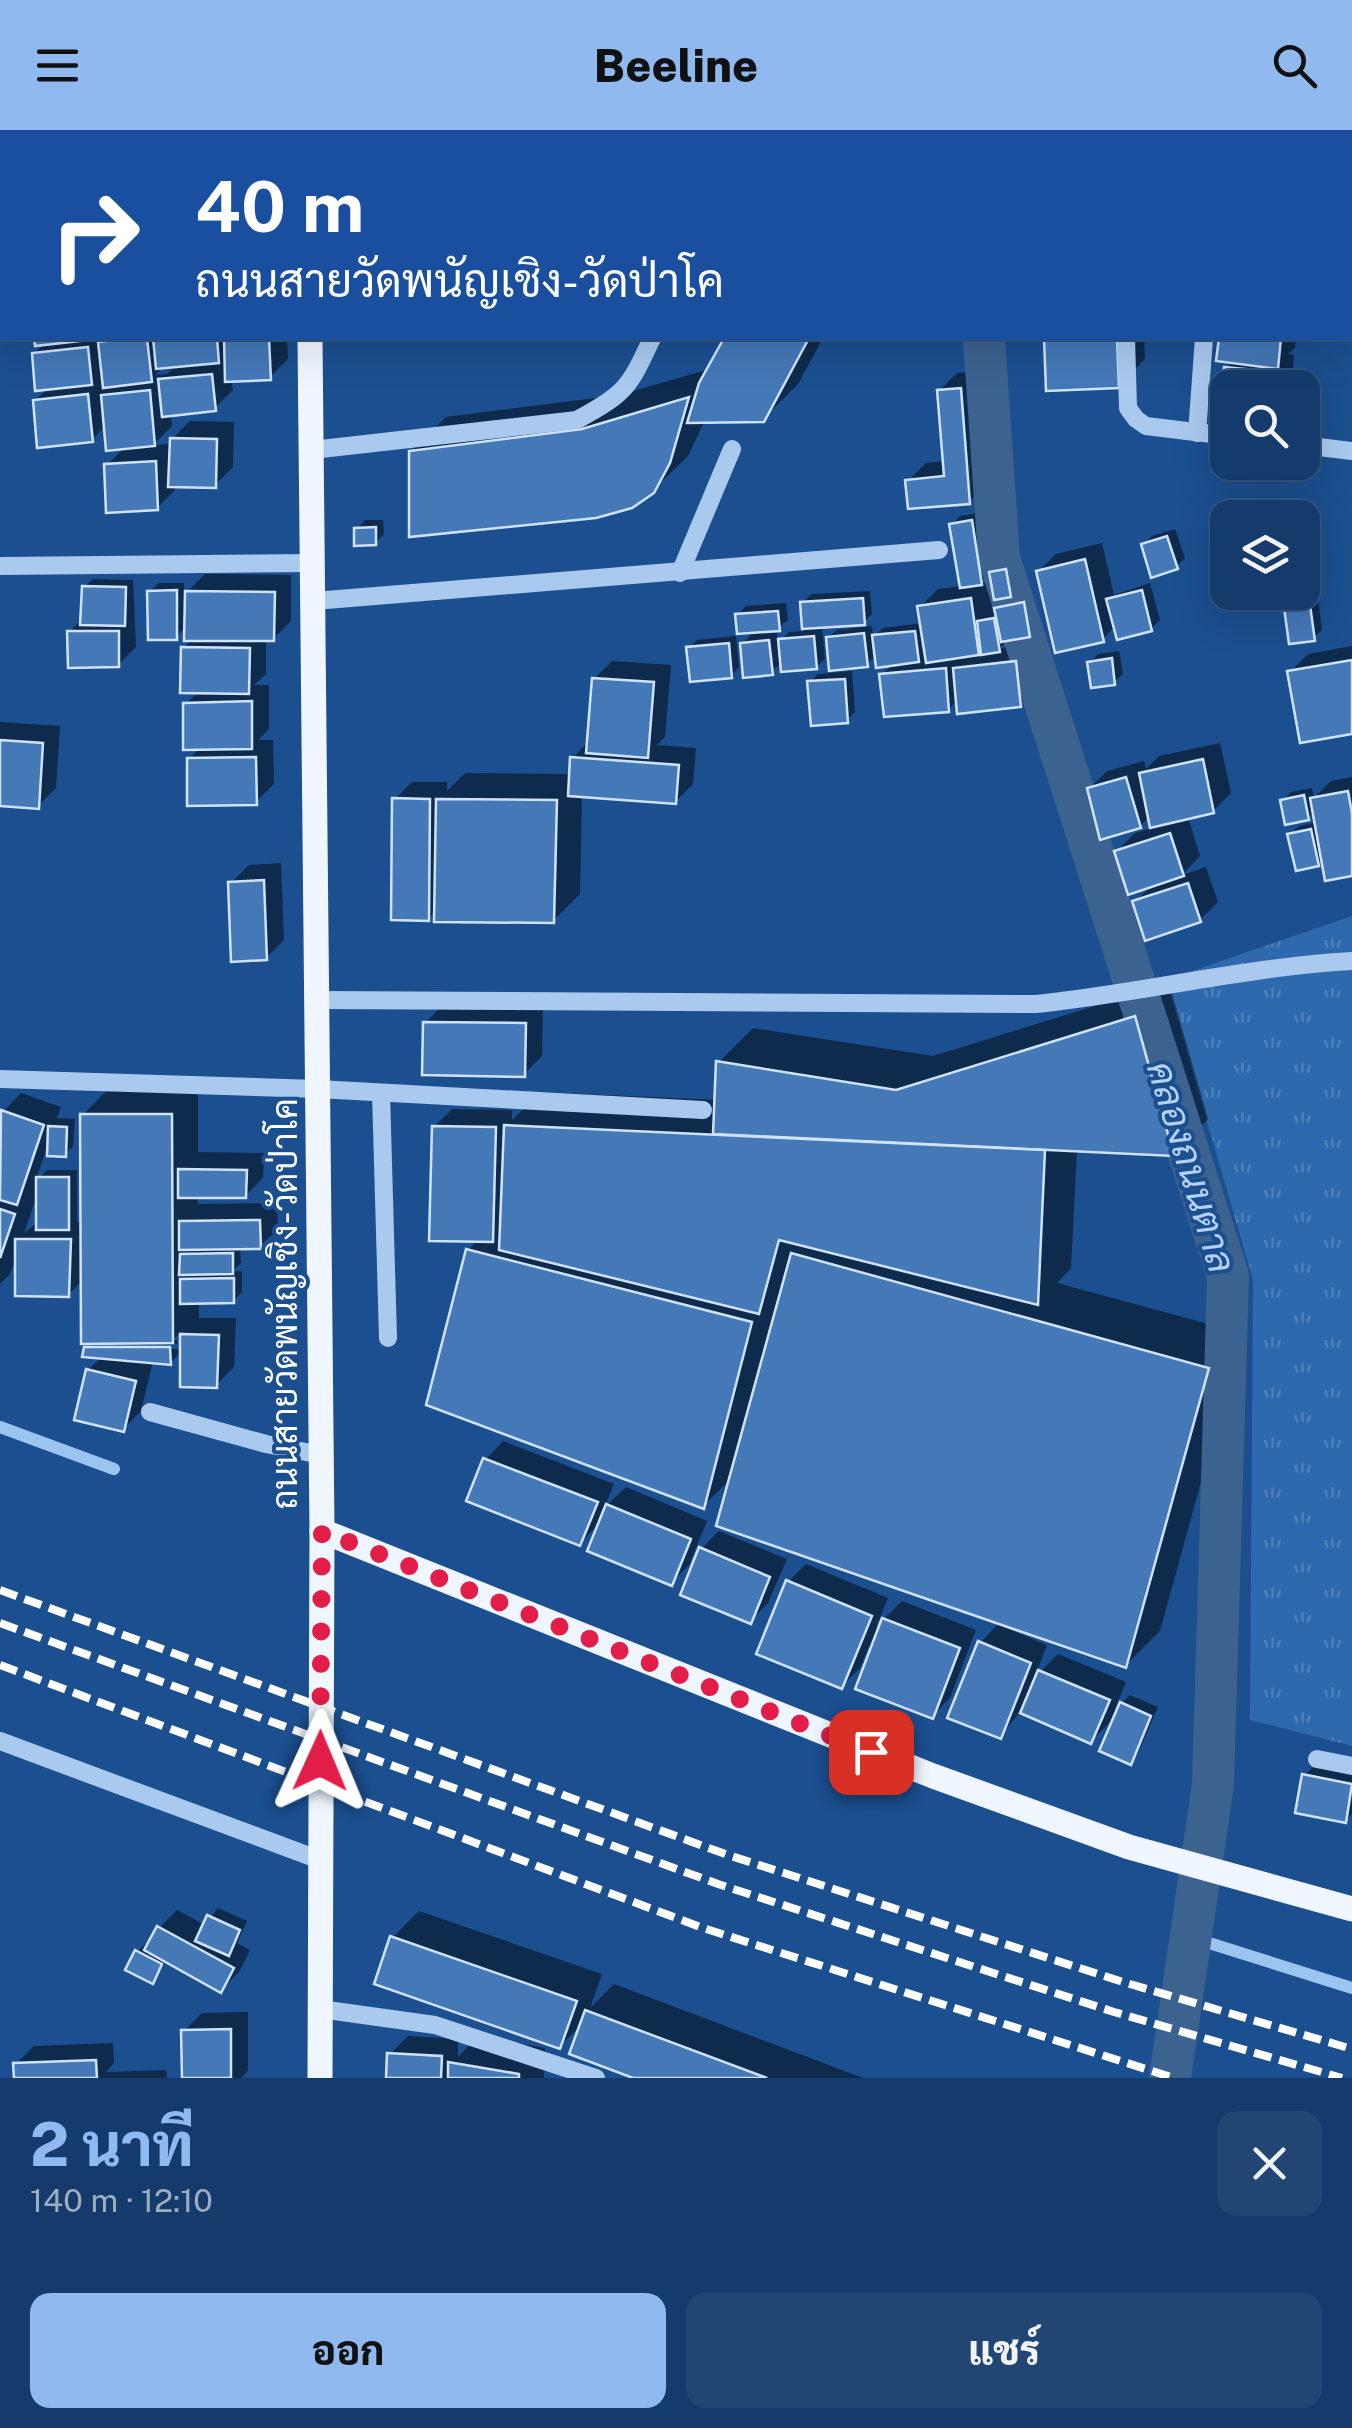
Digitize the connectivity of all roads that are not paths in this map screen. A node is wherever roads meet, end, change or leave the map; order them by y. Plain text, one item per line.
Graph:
1 (310, 340) edge
2 (651, 340) edge
3 (1126, 340) edge
4 (1204, 340) edge
5 (1197, 433) junction
6 (1210, 434) edge
7 (1320, 447) edge
8 (312, 450) junction
9 (732, 450) dead end
10 (1352, 451) edge
11 (939, 550) dead end
12 (314, 563) junction
13 (0, 566) edge
14 (680, 574) junction
15 (314, 601) junction
16 (1352, 961) edge
17 (318, 1000) junction
18 (0, 1079) edge
19 (318, 1089) junction
20 (382, 1092) junction
21 (703, 1110) dead end
22 (388, 1338) dead end
23 (150, 1412) dead end
24 (321, 1455) junction
25 (322, 1531) junction
26 (0, 1741) edge
27 (1318, 1759) dead end
28 (1352, 1766) edge
29 (320, 1860) junction
30 (1352, 1908) edge
31 (320, 2009) junction
32 (320, 2078) edge
33 (596, 2078) edge

1 - 8 main road, ถนนสายวัดพนัญเชิง-วัดป่าโค
2 - 8 street
3 - 5 street
4 - 5 street
5 - 6 street
7 - 10 street
8 - 12 main road, ถนนสายวัดพนัญเชิง-วัดป่าโค
9 - 14 street
11 - 14 street
12 - 13 street
12 - 15 main road, ถนนสายวัดพนัญเชิง-วัดป่าโค
14 - 15 street
15 - 17 main road, ถนนสายวัดพนัญเชิง-วัดป่าโค
16 - 17 street
17 - 19 main road, ถนนสายวัดพนัญเชิง-วัดป่าโค
18 - 19 street
19 - 20 street
19 - 24 main road, ถนนสายวัดพนัญเชิง-วัดป่าโค
20 - 21 street
20 - 22 street
23 - 24 street
24 - 25 main road, ถนนสายวัดพนัญเชิง-วัดป่าโค
25 - 29 main road
25 - 30 main road, ถนนสายวัดพนัญเชิง-วัดป่าโค
26 - 29 street
27 - 28 street
29 - 31 main road
31 - 32 main road
31 - 33 street

